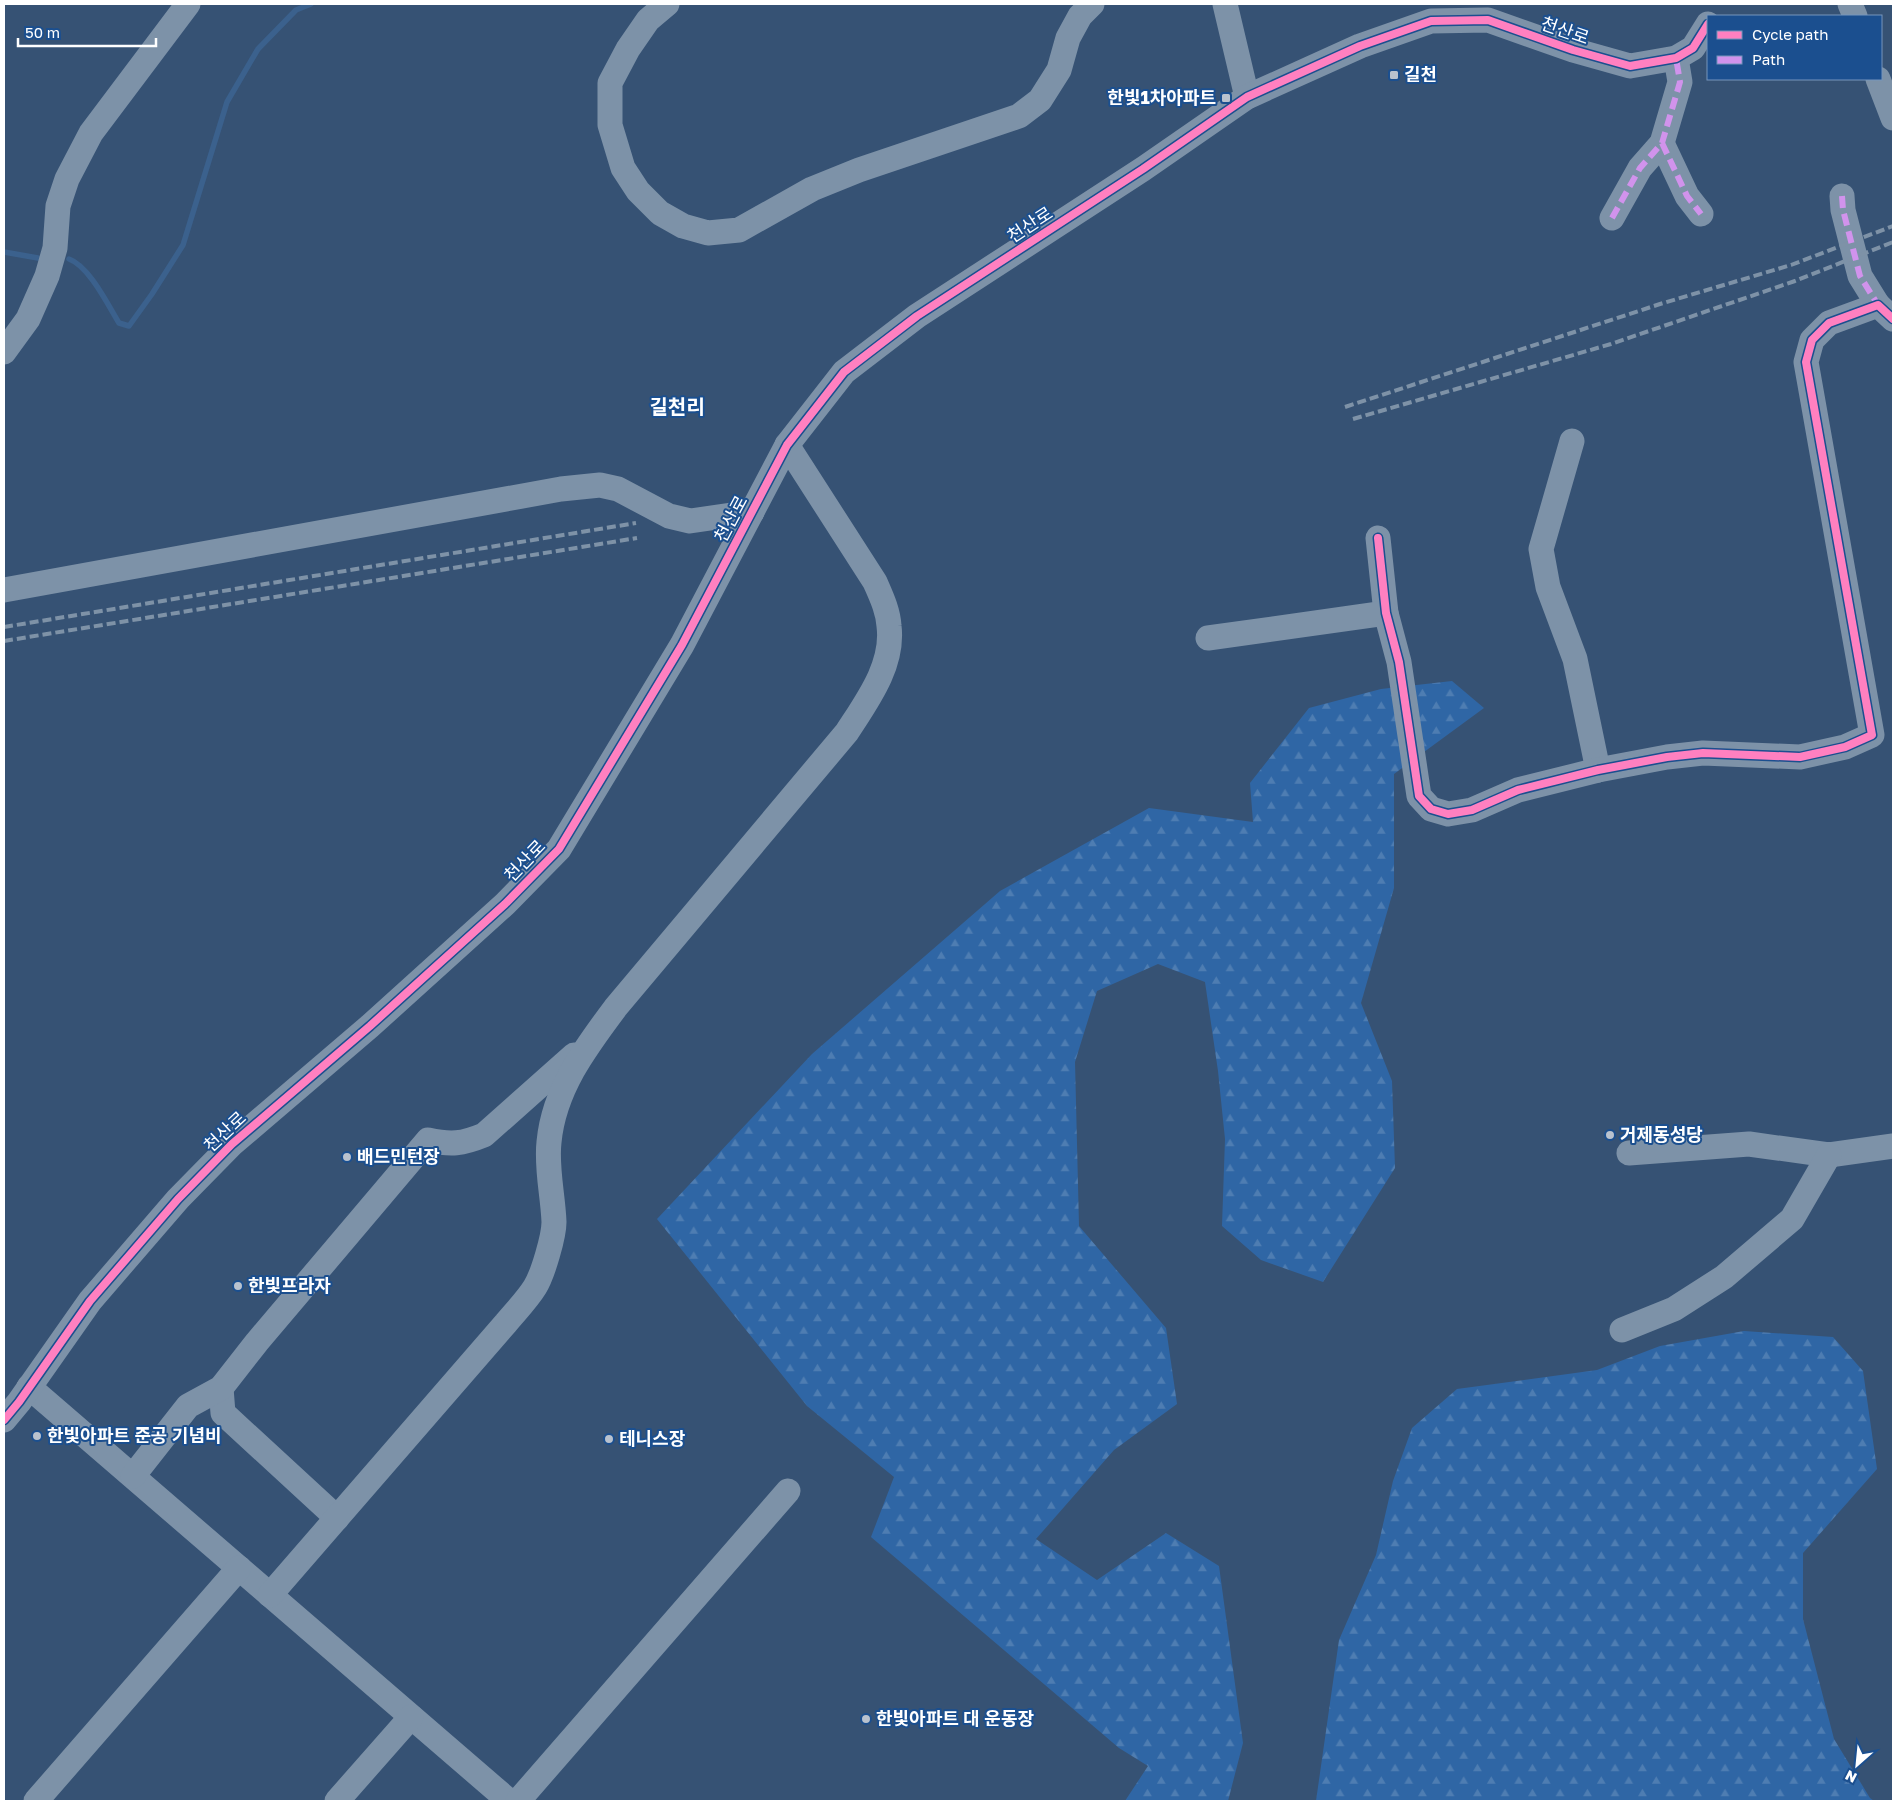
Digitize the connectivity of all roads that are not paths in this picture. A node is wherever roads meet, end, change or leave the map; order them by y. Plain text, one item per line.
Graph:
1 (188, 4) edge
2 (667, 4) edge
3 (1092, 4) edge
4 (1225, 4) edge
5 (1707, 26) edge
6 (1676, 58) junction
7 (1878, 80) edge
8 (1247, 97) junction
9 (1893, 118) edge
10 (1662, 144) junction
11 (1842, 196) dead end
12 (1701, 214) dead end
13 (1612, 218) dead end
14 (1886, 312) edge
15 (4, 352) edge
16 (1572, 441) dead end
17 (787, 445) junction
18 (752, 512) junction
19 (1378, 538) dead end
20 (4, 590) edge
21 (1386, 613) junction
22 (1208, 638) dead end
23 (1598, 770) junction
24 (589, 1042) junction
25 (1893, 1146) edge
26 (1629, 1153) dead end
27 (1829, 1155) junction
28 (1622, 1330) dead end
29 (29, 1387) junction
30 (221, 1388) junction
31 (4, 1420) edge
32 (133, 1476) junction
33 (788, 1490) dead end
34 (337, 1518) junction
35 (238, 1568) junction
36 (270, 1595) junction
37 (411, 1717) junction
38 (36, 1801) edge
39 (337, 1801) edge
40 (509, 1801) edge
41 (518, 1801) edge

1 - 15 street
2 - 3 street
4 - 8 street
5 - 6 street, 천산로
6 - 8 street, 천산로
6 - 10 street
7 - 9 street
8 - 17 street, 천산로
10 - 12 street
10 - 13 street
11 - 14 street
14 - 23 street
16 - 23 street
17 - 18 street, 천산로
17 - 24 street
18 - 20 street
18 - 29 street, 천산로
19 - 21 street
21 - 22 street
21 - 23 street
24 - 30 street
24 - 34 street
25 - 27 street
26 - 27 street
27 - 28 street
29 - 31 street, 천산로
29 - 32 street
30 - 32 street
30 - 34 street
32 - 35 street
33 - 41 street
34 - 36 street
35 - 36 street
35 - 38 street
36 - 37 street
37 - 39 street
37 - 40 street

